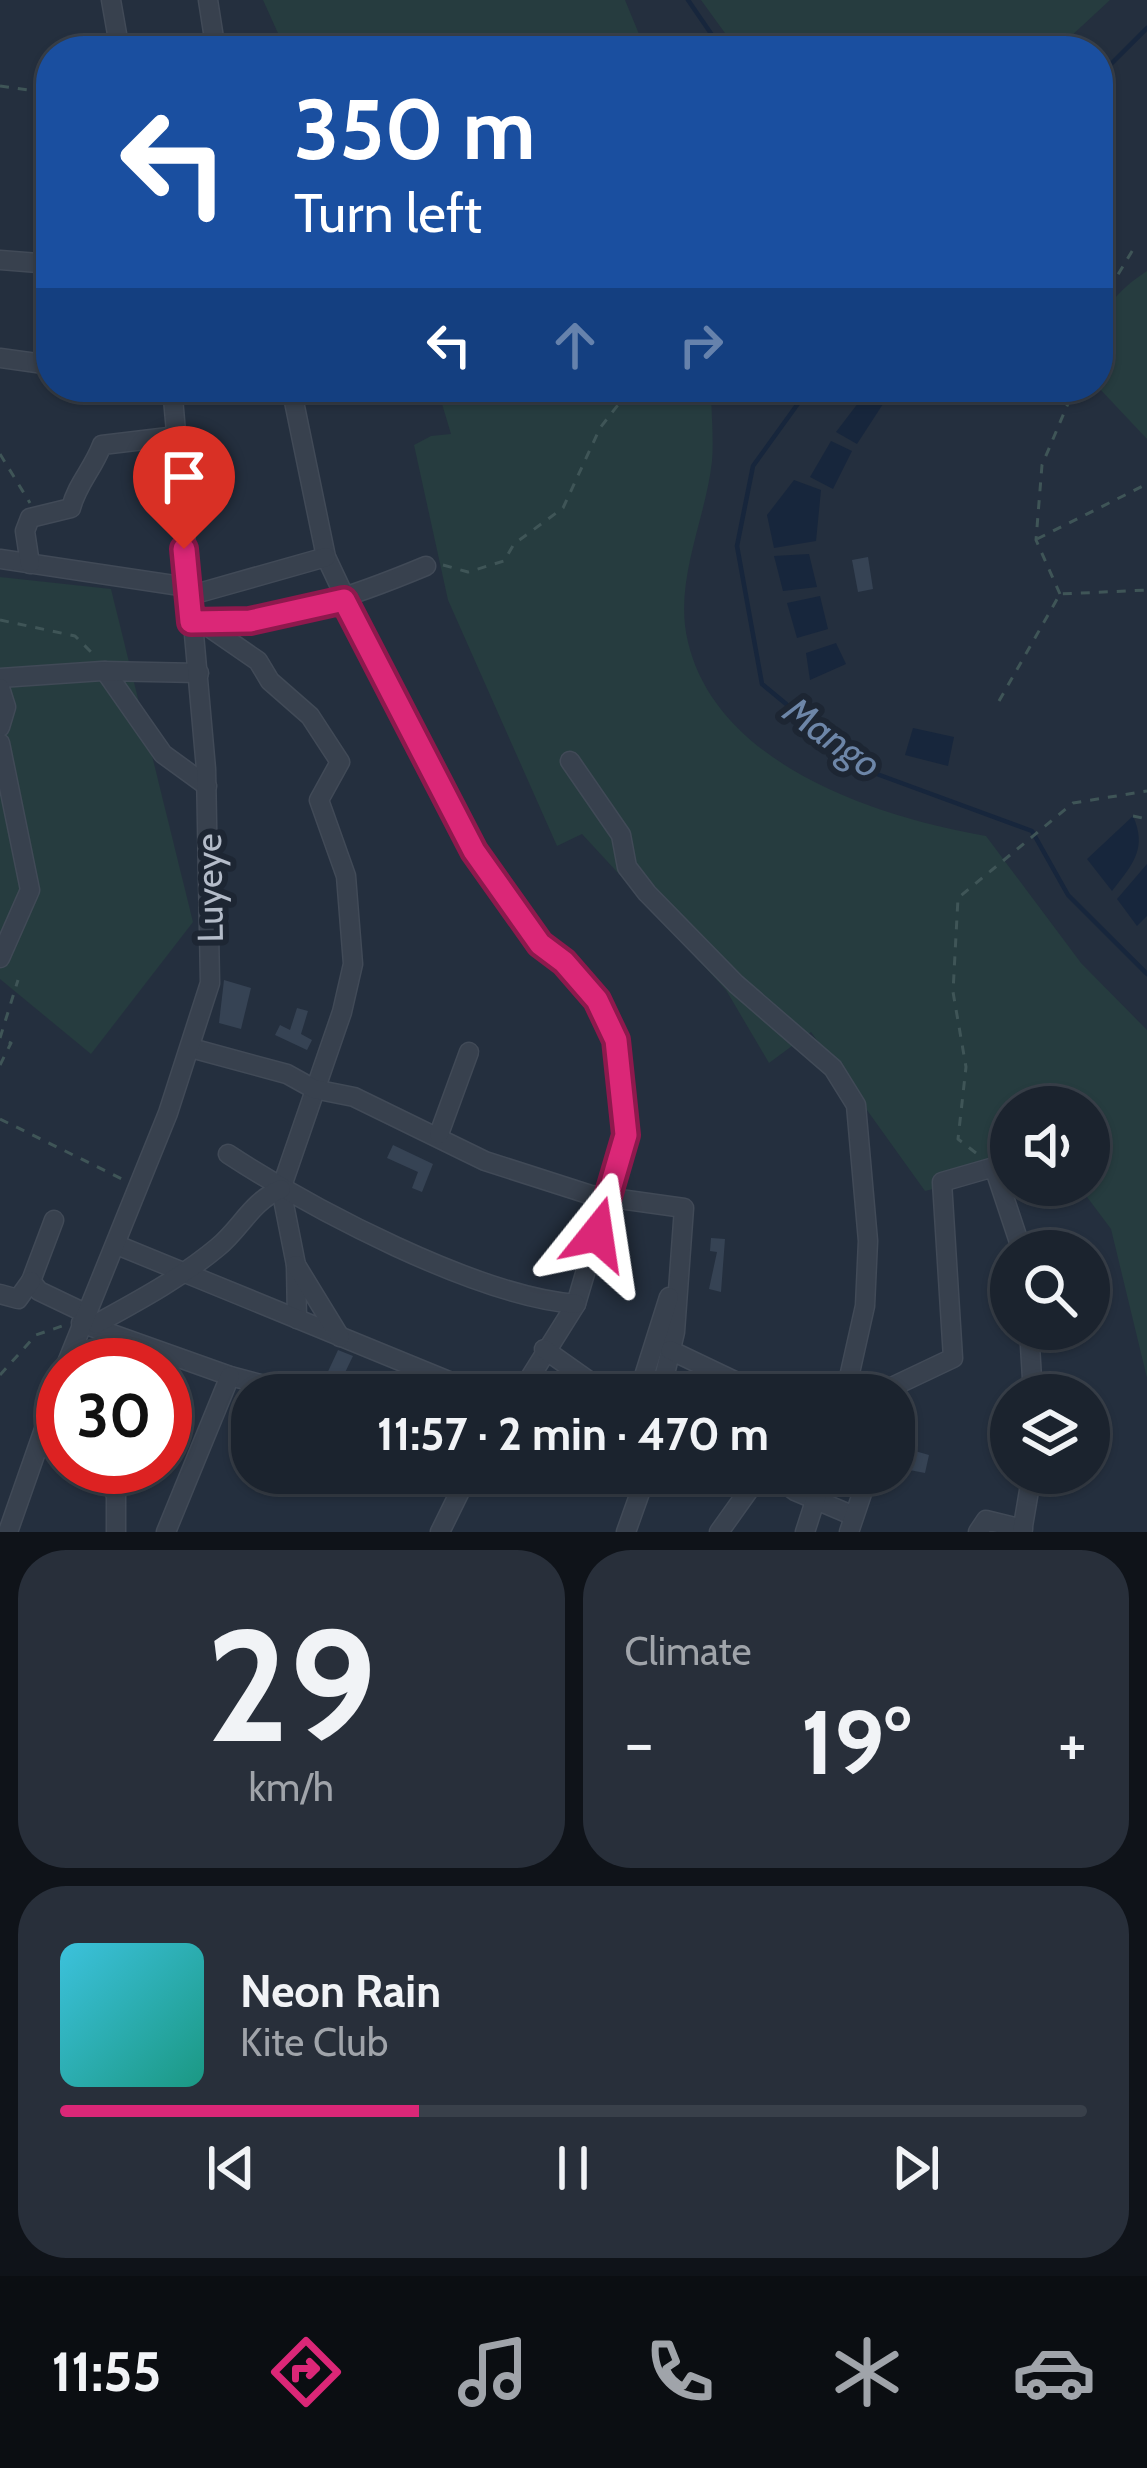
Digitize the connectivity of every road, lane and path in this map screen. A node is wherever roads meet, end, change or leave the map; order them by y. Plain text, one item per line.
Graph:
1 (111, 0) edge
2 (208, 0) edge
3 (117, 36) edge
4 (214, 36) edge
5 (0, 86) edge
6 (36, 91) edge
7 (1134, 248) dead end
8 (0, 260) edge
9 (36, 263) edge
10 (1113, 283) edge
11 (0, 358) edge
12 (36, 363) edge
13 (174, 402) edge
14 (294, 402) edge
15 (620, 402) edge
16 (1069, 402) edge
17 (177, 436) junction
18 (0, 454) edge
19 (1147, 484) edge
20 (39, 514) junction
21 (1036, 540) junction
22 (326, 557) junction
23 (0, 559) edge
24 (30, 564) junction
25 (426, 566) joint
26 (1147, 590) edge
27 (187, 591) junction
28 (1060, 594) junction
29 (344, 600) junction
30 (0, 620) edge
31 (197, 622) junction
32 (105, 671) junction
33 (199, 673) junction
34 (0, 679) edge
35 (0, 688) edge
36 (999, 700) dead end
37 (0, 727) edge
38 (0, 743) edge
39 (570, 761) dead end
40 (207, 786) junction
41 (1147, 791) edge
42 (1132, 816) dead end
43 (1147, 820) edge
44 (0, 958) edge
45 (18, 980) dead end
46 (0, 1038) edge
47 (191, 1048) junction
48 (469, 1052) dead end
49 (0, 1065) edge
50 (314, 1089) junction
51 (0, 1119) edge
52 (439, 1134) junction
53 (228, 1154) dead end
54 (990, 1163) edge
55 (990, 1167) edge
56 (140, 1189) junction
57 (281, 1189) junction
58 (608, 1198) junction
59 (54, 1220) dead end
60 (117, 1245) junction
61 (296, 1264) junction
62 (181, 1271) junction
63 (31, 1281) junction
64 (675, 1284) junction
65 (0, 1294) edge
66 (576, 1304) junction
67 (297, 1319) junction
68 (84, 1325) junction
69 (78, 1338) edge
70 (84, 1338) edge
71 (341, 1339) junction
72 (544, 1349) junction
73 (670, 1351) junction
74 (430, 1374) edge
75 (530, 1374) edge
76 (579, 1374) edge
77 (645, 1374) edge
78 (665, 1374) edge
79 (719, 1374) edge
80 (850, 1374) edge
81 (0, 1375) edge
82 (230, 1376) joint
83 (915, 1378) edge
84 (36, 1452) edge
85 (115, 1494) edge
86 (459, 1494) edge
87 (640, 1494) edge
88 (749, 1494) edge
89 (803, 1494) edge
90 (820, 1494) edge
91 (862, 1494) edge
92 (1028, 1494) edge
93 (818, 1502) junction
94 (851, 1524) edge
95 (1022, 1530) edge
96 (8, 1532) edge
97 (116, 1532) edge
98 (166, 1532) edge
99 (440, 1532) edge
100 (626, 1532) edge
101 (719, 1532) edge
102 (805, 1532) edge
103 (978, 1532) edge

1 - 3 street
2 - 4 street
5 - 6 path
7 - 10 path
8 - 9 street
11 - 12 street
13 - 17 street, Luyeye
14 - 22 street
15 - 25 path
16 - 21 path
17 - 20 street
17 - 27 street, Luyeye
18 - 20 path
19 - 21 path
20 - 24 street
21 - 28 path
22 - 27 street
22 - 29 street
23 - 24 street
24 - 27 street
25 - 29 street
26 - 28 path
27 - 31 street, Luyeye
28 - 36 path
29 - 31 street
29 - 58 street
30 - 32 path
31 - 33 street, Luyeye
31 - 50 street
32 - 33 street
32 - 34 street
32 - 40 street
33 - 40 street, Luyeye
35 - 37 street
38 - 44 street
39 - 80 street
40 - 47 street, Luyeye
41 - 54 path
42 - 43 path
45 - 46 path
46 - 49 path
47 - 50 street
47 - 56 street, Luyeye
48 - 52 street
50 - 52 street
50 - 57 street
51 - 56 path
52 - 58 street
53 - 57 street
55 - 83 street
56 - 60 street, Luyeye
57 - 61 street
57 - 62 street
57 - 66 street
58 - 64 street
58 - 66 street
59 - 63 street
60 - 62 street
60 - 68 street, Luyeye
61 - 67 street
61 - 71 street
62 - 67 street
62 - 68 street
63 - 65 street
63 - 68 street
64 - 73 street
64 - 77 street
66 - 72 street
67 - 71 street
68 - 69 street, Luyeye
68 - 70 street
68 - 81 path
68 - 82 street
71 - 74 street
72 - 75 street
72 - 76 street
73 - 78 street
73 - 79 street
82 - 98 street
84 - 96 street
85 - 97 street
86 - 99 street
87 - 100 street
88 - 101 street
89 - 93 street
90 - 93 street
91 - 94 street
92 - 95 street
93 - 94 street
93 - 102 street
95 - 103 street

